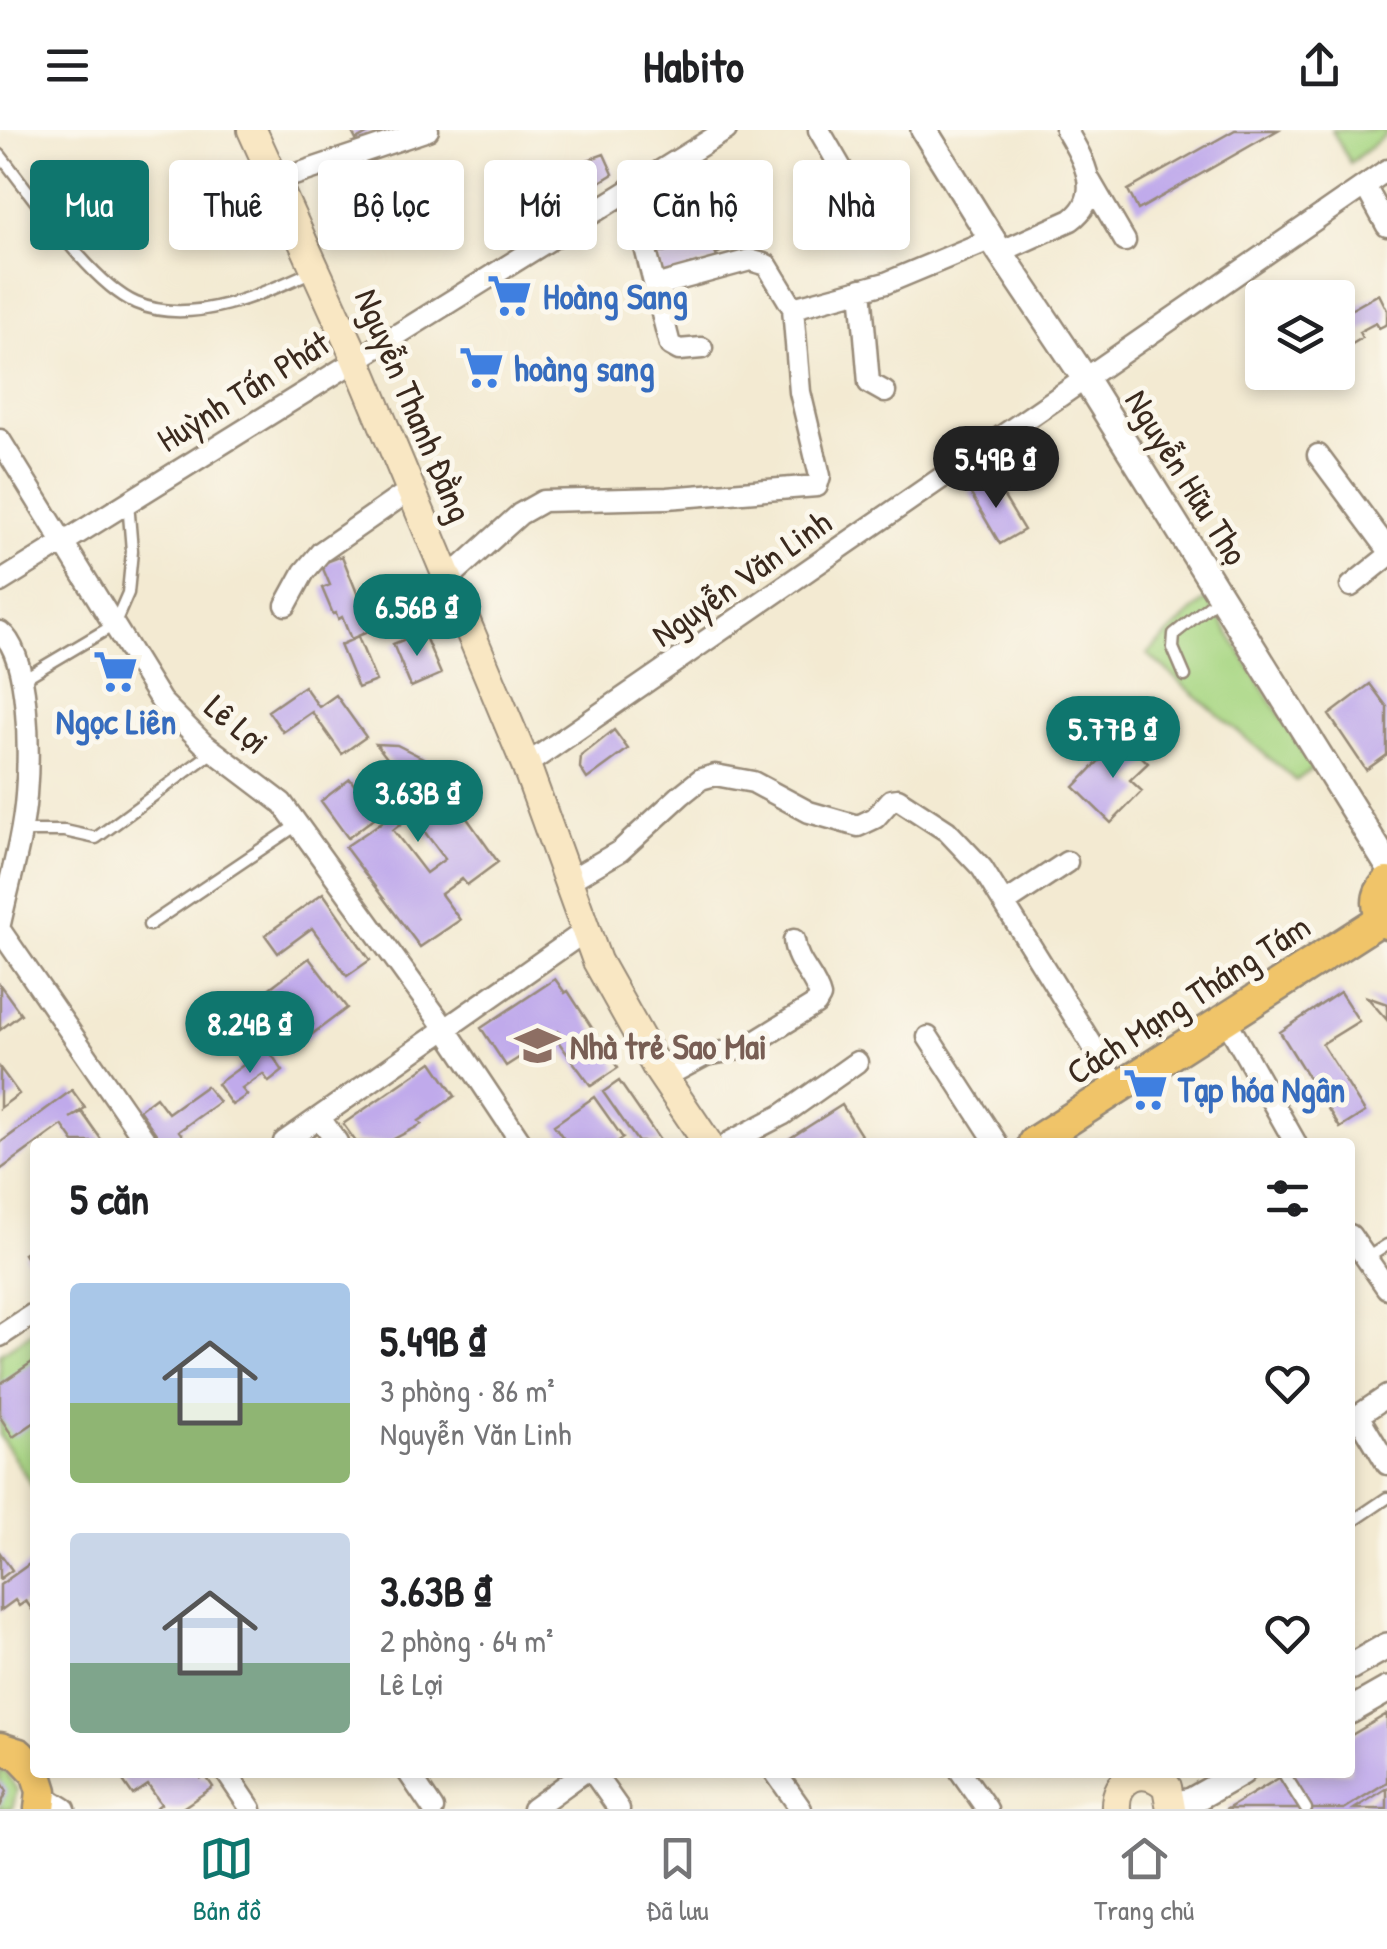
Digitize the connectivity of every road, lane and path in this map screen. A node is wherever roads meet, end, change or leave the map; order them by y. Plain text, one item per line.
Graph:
1 (252, 130) edge
2 (428, 130) edge
3 (726, 130) edge
4 (819, 130) edge
5 (924, 130) edge
6 (1066, 130) edge
7 (0, 156) edge
8 (266, 160) edge
9 (677, 160) edge
10 (836, 160) edge
11 (1387, 170) edge
12 (298, 174) edge
13 (1090, 181) junction
14 (1364, 186) junction
15 (617, 197) edge
16 (1387, 226) edge
17 (298, 229) edge
18 (1125, 241) dead end
19 (997, 245) junction
20 (646, 250) edge
21 (316, 269) junction
22 (655, 286) junction
23 (861, 289) junction
24 (793, 308) junction
25 (702, 348) dead end
26 (356, 359) junction
27 (1084, 376) junction
28 (886, 392) dead end
29 (0, 440) edge
30 (1318, 455) dead end
31 (410, 490) junction
32 (128, 502) junction
33 (64, 542) junction
34 (1387, 548) edge
35 (1387, 557) edge
36 (447, 580) junction
37 (0, 582) edge
38 (1351, 586) dead end
39 (1220, 597) junction
40 (286, 606) dead end
41 (114, 625) junction
42 (0, 632) edge
43 (1186, 676) dead end
44 (22, 680) junction
45 (214, 750) junction
46 (526, 765) junction
47 (298, 825) junction
48 (20, 830) junction
49 (1067, 862) dead end
50 (1387, 864) edge
51 (567, 882) junction
52 (1387, 882) edge
53 (1005, 903) junction
54 (1385, 920) edge
55 (149, 925) dead end
56 (0, 927) edge
57 (584, 932) junction
58 (794, 940) dead end
59 (1226, 1020) junction
60 (446, 1032) junction
61 (928, 1036) dead end
62 (857, 1062) dead end
63 (663, 1078) junction
64 (1119, 1088) junction
65 (320, 1118) junction
66 (143, 1138) edge
67 (290, 1138) edge
68 (334, 1138) edge
69 (518, 1138) edge
70 (704, 1138) edge
71 (738, 1138) edge
72 (993, 1138) edge
73 (1040, 1138) edge
74 (1293, 1138) edge
75 (1355, 1243) edge
76 (1387, 1245) edge
77 (1366, 1258) junction
78 (1387, 1288) edge
79 (30, 1315) edge
80 (0, 1336) edge
81 (1387, 1396) edge
82 (1355, 1419) edge
83 (1387, 1464) edge
84 (1387, 1498) edge
85 (1355, 1520) edge
86 (1387, 1646) edge
87 (1355, 1664) edge
88 (1387, 1690) edge
89 (1355, 1708) edge
90 (30, 1741) edge
91 (3, 1748) edge
92 (30, 1769) edge
93 (230, 1778) edge
94 (412, 1778) edge
95 (576, 1778) edge
96 (597, 1778) edge
97 (778, 1778) edge
98 (965, 1778) edge
99 (1124, 1778) edge
100 (1232, 1778) edge
101 (1287, 1778) edge
102 (1171, 1794) edge
103 (1110, 1808) edge
104 (251, 1809) edge
105 (433, 1809) edge
106 (533, 1809) edge
107 (620, 1809) edge
108 (801, 1809) edge
109 (987, 1809) edge
110 (1306, 1809) edge

1 - 8 main road, Nguyễn Thanh Đằng
2 - 12 street
3 - 9 street, Huỳnh Tấn Phát
4 - 10 street
5 - 19 street, Nguyễn Hữu Thọ
6 - 13 street
7 - 21 lane
11 - 14 street, Nguyễn Văn Linh
13 - 18 street
13 - 19 street
14 - 16 street
14 - 27 street, Nguyễn Văn Linh
15 - 26 street, Huỳnh Tấn Phát
17 - 21 main road, Nguyễn Thanh Đằng
19 - 23 street
19 - 27 street, Nguyễn Hữu Thọ
20 - 22 street
21 - 26 main road, Nguyễn Thanh Đằng
22 - 24 street
22 - 25 street
23 - 24 street
23 - 28 street
24 - 36 street
26 - 31 main road, Nguyễn Thanh Đằng
26 - 32 street, Huỳnh Tấn Phát
27 - 39 street, Nguyễn Hữu Thọ
27 - 46 street, Nguyễn Văn Linh
29 - 33 street, Lê Lợi
30 - 34 street
31 - 36 main road, Nguyễn Thanh Đằng
31 - 40 street
32 - 33 street, Huỳnh Tấn Phát
32 - 41 lane
33 - 37 street, Huỳnh Tấn Phát
33 - 41 street, Lê Lợi
35 - 38 street
36 - 46 main road, Nguyễn Thanh Đằng
39 - 43 lane
39 - 50 street, Nguyễn Hữu Thọ
41 - 44 lane
41 - 45 street, Lê Lợi
42 - 44 street
44 - 48 street
45 - 47 street, Lê Lợi
45 - 48 lane
46 - 51 main road, Nguyễn Thanh Đằng
47 - 55 lane
47 - 60 street, Lê Lợi
48 - 56 street
49 - 53 street
51 - 53 street
51 - 57 main road, Nguyễn Thanh Đằng
52 - 54 main road
53 - 64 street
54 - 59 main road, Cách Mạng Tháng Tám
56 - 66 street
57 - 60 street
57 - 63 main road, Nguyễn Thanh Đằng
58 - 63 street
59 - 64 main road, Cách Mạng Tháng Tám
59 - 74 street
60 - 65 street
60 - 69 street, Lê Lợi
61 - 72 street
62 - 71 street
63 - 70 main road, Nguyễn Thanh Đằng
64 - 73 main road, Cách Mạng Tháng Tám
65 - 67 street
65 - 68 street
75 - 77 street
76 - 77 lane
77 - 78 street
79 - 80 street
81 - 82 street
82 - 83 street
84 - 85 lane
86 - 87 street
88 - 89 street
90 - 91 main road
91 - 92 main road
93 - 104 street
94 - 105 street
95 - 106 street
96 - 107 street
97 - 108 street
98 - 109 street
99 - 103 main road
100 - 102 street
101 - 110 lane

